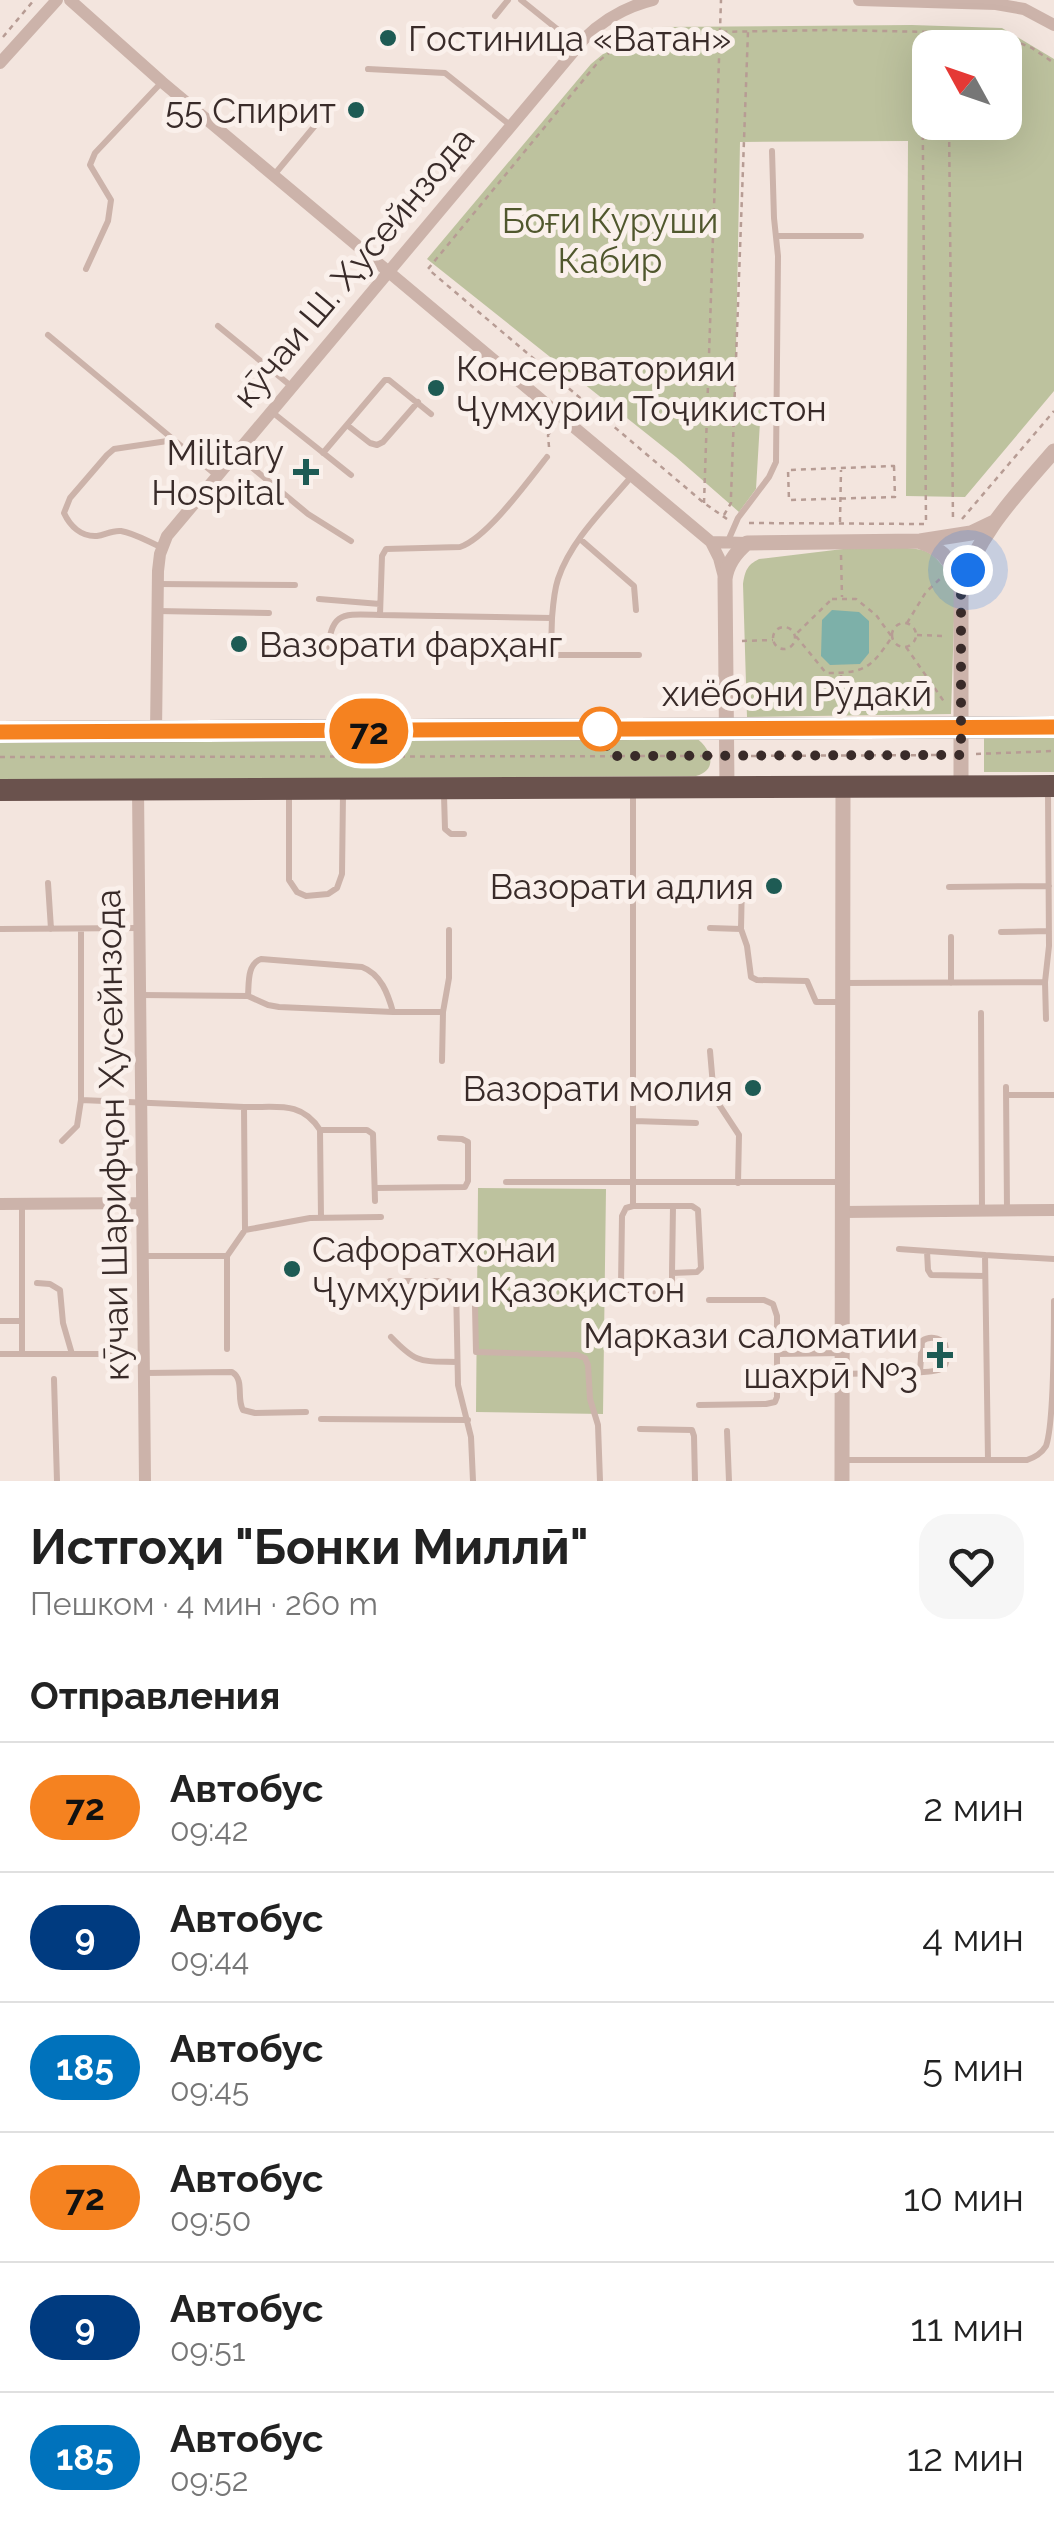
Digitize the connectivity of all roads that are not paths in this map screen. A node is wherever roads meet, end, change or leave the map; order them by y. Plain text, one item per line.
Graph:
1 (57, 0) edge
2 (70, 0) edge
3 (508, 0) edge
4 (522, 0) edge
5 (653, 0) edge
6 (859, 0) edge
7 (1019, 3) edge
8 (495, 16) dead end
9 (1054, 25) edge
10 (578, 46) junction
11 (0, 63) edge
12 (368, 69) dead end
13 (162, 82) junction
14 (321, 102) dead end
15 (511, 126) junction
16 (772, 151) dead end
17 (274, 176) junction
18 (776, 236) junction
19 (861, 236) dead end
20 (86, 269) dead end
21 (388, 272) junction
22 (218, 326) dead end
23 (48, 335) dead end
24 (292, 386) junction
25 (418, 402) junction
26 (271, 412) junction
27 (431, 414) dead end
28 (346, 425) junction
29 (174, 440) junction
30 (1054, 451) edge
31 (322, 452) junction
32 (236, 454) junction
33 (548, 458) road end
34 (217, 476) junction
35 (351, 476) dead end
36 (632, 476) junction
37 (994, 522) junction
38 (580, 539) junction
39 (350, 541) dead end
40 (711, 542) junction
41 (728, 542) junction
42 (920, 542) junction
43 (747, 543) junction
44 (162, 548) junction
45 (725, 579) junction
46 (158, 584) junction
47 (295, 585) dead end
48 (961, 590) junction
49 (320, 600) dead end
50 (380, 604) junction
51 (636, 610) dead end
52 (157, 611) junction
53 (269, 613) dead end
54 (380, 615) junction
55 (552, 618) junction
56 (327, 654) dead end
57 (639, 655) dead end
58 (961, 727) junction
59 (1054, 727) edge
60 (726, 728) junction
61 (0, 732) edge
62 (156, 732) junction
63 (961, 786) junction
64 (1051, 786) edge
65 (727, 787) junction
66 (843, 787) junction
67 (444, 788) junction
68 (633, 788) junction
69 (138, 789) junction
70 (288, 789) junction
71 (343, 789) junction
72 (0, 790) edge
73 (464, 834) dead end
74 (742, 880) dead end
75 (48, 884) dead end
76 (949, 886) dead end
77 (1048, 886) junction
78 (139, 928) junction
79 (710, 928) dead end
80 (0, 929) edge
81 (51, 929) junction
82 (82, 929) junction
83 (741, 929) junction
84 (449, 930) dead end
85 (1001, 932) dead end
86 (1049, 932) junction
87 (951, 937) dead end
88 (1046, 982) junction
89 (951, 983) junction
90 (843, 984) junction
91 (140, 995) junction
92 (248, 996) junction
93 (843, 1002) junction
94 (393, 1012) junction
95 (442, 1012) junction
96 (981, 1013) dead end
97 (1046, 1019) dead end
98 (710, 1051) dead end
99 (442, 1061) dead end
100 (1054, 1094) edge
101 (82, 1100) junction
102 (141, 1102) junction
103 (244, 1107) junction
104 (634, 1121) junction
105 (696, 1123) dead end
106 (320, 1130) junction
107 (440, 1138) dead end
108 (62, 1141) dead end
109 (506, 1182) dead end
110 (633, 1182) junction
111 (843, 1182) junction
112 (738, 1183) junction
113 (375, 1188) junction
114 (374, 1201) dead end
115 (0, 1204) edge
116 (22, 1204) junction
117 (142, 1204) junction
118 (633, 1206) junction
119 (673, 1206) junction
120 (1007, 1210) junction
121 (1054, 1210) edge
122 (982, 1211) junction
123 (843, 1212) junction
124 (381, 1217) dead end
125 (321, 1218) junction
126 (244, 1230) junction
127 (899, 1249) dead end
128 (928, 1251) junction
129 (143, 1256) junction
130 (227, 1256) junction
131 (985, 1256) junction
132 (1054, 1259) edge
133 (672, 1273) junction
134 (985, 1276) junction
135 (390, 1281) dead end
136 (37, 1283) dead end
137 (709, 1300) dead end
138 (1054, 1300) edge
139 (474, 1306) dead end
140 (22, 1321) junction
141 (0, 1322) edge
142 (390, 1337) dead end
143 (228, 1349) dead end
144 (842, 1353) junction
145 (0, 1354) edge
146 (22, 1354) junction
147 (72, 1354) junction
148 (144, 1354) junction
149 (777, 1354) junction
150 (457, 1362) junction
151 (920, 1372) junction
152 (144, 1373) junction
153 (842, 1374) junction
154 (54, 1380) dead end
155 (699, 1405) dead end
156 (306, 1412) dead end
157 (321, 1419) dead end
158 (468, 1420) junction
159 (640, 1429) dead end
160 (728, 1431) dead end
161 (842, 1460) junction
162 (988, 1460) junction
163 (57, 1481) edge
164 (145, 1481) edge
165 (473, 1481) edge
166 (600, 1481) edge
167 (695, 1481) edge
168 (729, 1481) edge
169 (842, 1481) edge

1 - 11 street
2 - 13 street
3 - 8 lane
4 - 10 lane
5 - 10 street, кӯчаи Ш. Ҳусейнзода
6 - 7 street
7 - 9 street
10 - 15 street, кӯчаи Ш. Ҳусейнзода
12 - 15 lane
13 - 17 street
13 - 20 lane
14 - 17 lane
15 - 21 street, кӯчаи Ш. Ҳусейнзода
16 - 18 lane
17 - 21 street
18 - 19 lane
18 - 41 lane
21 - 24 street, кӯчаи Ш. Ҳусейнзода
21 - 36 street
22 - 24 lane
23 - 29 lane
24 - 26 street, кӯчаи Ш. Ҳусейнзода
25 - 27 lane
25 - 28 lane
25 - 28 lane
26 - 31 lane
26 - 32 street, кӯчаи Ш. Ҳусейнзода
28 - 31 lane
29 - 34 lane
29 - 44 lane
30 - 37 street
31 - 35 lane
32 - 34 street, кӯчаи Ш. Ҳусейнзода
32 - 39 lane
33 - 50 lane
34 - 44 street, кӯчаи Ш. Ҳусейнзода
36 - 38 lane
36 - 40 street
37 - 42 street
37 - 48 street
38 - 51 lane
38 - 55 lane
40 - 41 street
40 - 45 street
41 - 43 street
42 - 43 street
42 - 48 street
43 - 45 street
44 - 46 street, кӯчаи Ш. Ҳусейнзода
45 - 60 street
46 - 47 lane
46 - 52 street, кӯчаи Ш. Ҳусейнзода
48 - 58 street
49 - 50 lane
50 - 54 lane
52 - 53 lane
52 - 62 street, кӯчаи Ш. Ҳусейнзода
54 - 55 lane
54 - 56 lane
55 - 57 lane
58 - 59 highway, хиёбони Рӯдакӣ
58 - 60 highway, хиёбони Рӯдакӣ
58 - 63 street
60 - 62 highway, хиёбони Рӯдакӣ
60 - 65 street
61 - 62 highway, хиёбони Рӯдакӣ
63 - 64 highway
63 - 66 highway
64 - 77 lane
65 - 66 highway
65 - 68 highway
66 - 90 street
67 - 68 highway
67 - 71 highway
67 - 73 lane
68 - 104 lane
69 - 70 highway
69 - 72 highway
69 - 78 street, кӯчаи Шарифҷон Ҳусейнзода
70 - 71 highway
70 - 71 lane
74 - 83 lane
75 - 81 lane
76 - 77 lane
77 - 86 lane
78 - 82 lane
78 - 91 street, кӯчаи Шарифҷон Ҳусейнзода
79 - 83 lane
80 - 81 lane
81 - 82 lane
82 - 101 lane
83 - 93 lane
84 - 95 lane
85 - 86 lane
86 - 88 lane
87 - 89 lane
88 - 89 lane
88 - 97 lane
89 - 90 lane
90 - 93 street
91 - 92 lane
91 - 102 street, кӯчаи Шарифҷон Ҳусейнзода
92 - 94 lane
92 - 94 lane
93 - 111 street
94 - 95 lane
95 - 99 lane
96 - 122 lane
98 - 112 lane
100 - 120 lane
101 - 102 lane
101 - 108 lane
102 - 103 lane
102 - 117 street, кӯчаи Шарифҷон Ҳусейнзода
103 - 106 lane
103 - 126 lane
104 - 105 lane
104 - 110 lane
106 - 113 lane
106 - 125 lane
107 - 113 lane
109 - 110 lane
110 - 112 lane
110 - 118 lane
111 - 112 lane
111 - 123 street
113 - 114 lane
115 - 116 street
116 - 117 street
116 - 140 lane
117 - 129 street, кӯчаи Шарифҷон Ҳусейнзода
118 - 119 lane
118 - 133 lane
119 - 133 lane
119 - 133 lane
120 - 121 street
120 - 122 street
122 - 123 street
123 - 144 street
124 - 125 lane
125 - 126 lane
126 - 130 lane
127 - 128 lane
128 - 131 lane
128 - 134 lane
129 - 130 lane
129 - 148 street, кӯчаи Шарифҷон Ҳусейнзода
130 - 143 lane
131 - 132 lane
131 - 134 lane
134 - 162 lane
135 - 150 lane
136 - 147 lane
137 - 149 lane
138 - 162 lane
139 - 166 lane
140 - 141 lane
140 - 146 lane
142 - 150 lane
144 - 149 lane
144 - 153 street
145 - 146 lane
146 - 147 lane
147 - 148 lane
148 - 152 street, кӯчаи Шарифҷон Ҳусейнзода
149 - 155 lane
150 - 158 lane
151 - 151 lane
151 - 153 lane
152 - 156 lane
152 - 164 street, кӯчаи Шарифҷон Ҳусейнзода
153 - 161 street
154 - 163 lane
157 - 158 lane
158 - 165 lane
159 - 167 lane
160 - 168 lane
161 - 162 lane
161 - 169 street

